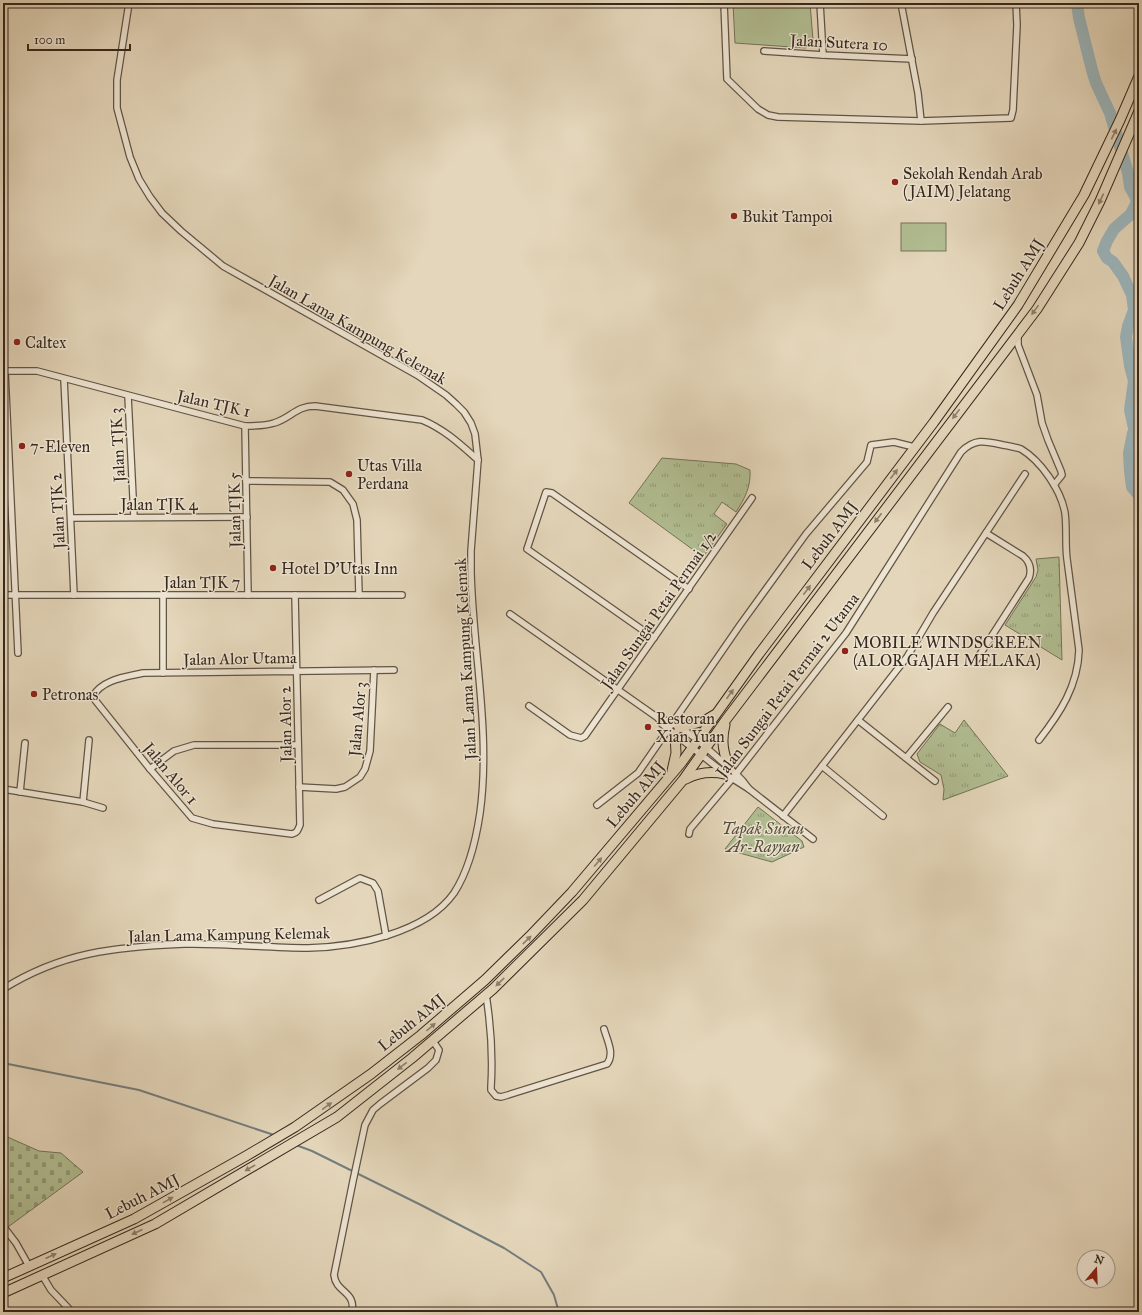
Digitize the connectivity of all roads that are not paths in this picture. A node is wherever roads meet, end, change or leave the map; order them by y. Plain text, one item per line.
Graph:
1 (129, 3) edge
2 (724, 3) edge
3 (820, 3) edge
4 (901, 3) edge
5 (1016, 3) edge
6 (764, 51) dead end
7 (823, 55) junction
8 (912, 59) junction
9 (1139, 76) edge
10 (1139, 111) edge
11 (921, 121) junction
12 (1018, 333) junction
13 (4, 371) edge
14 (64, 379) junction
15 (128, 396) junction
16 (245, 426) junction
17 (914, 447) junction
18 (478, 460) junction
19 (1025, 474) dead end
20 (3, 481) edge
21 (10, 481) junction
22 (246, 481) junction
23 (1054, 484) junction
24 (752, 498) dead end
25 (247, 517) junction
26 (70, 518) junction
27 (134, 518) junction
28 (986, 532) junction
29 (689, 589) junction
30 (3, 595) edge
31 (15, 595) junction
32 (74, 595) junction
33 (163, 595) junction
34 (248, 595) junction
35 (295, 595) junction
36 (359, 595) junction
37 (402, 595) dead end
38 (510, 614) dead end
39 (654, 638) junction
40 (18, 653) dead end
41 (977, 659) dead end
42 (374, 670) junction
43 (394, 670) dead end
44 (296, 671) junction
45 (164, 672) junction
46 (618, 690) junction
47 (93, 696) joint
48 (529, 706) dead end
49 (948, 707) dead end
50 (715, 715) junction
51 (858, 720) junction
52 (725, 721) junction
53 (674, 729) junction
54 (89, 740) dead end
55 (1039, 740) dead end
56 (25, 743) dead end
57 (695, 744) junction
58 (298, 745) junction
59 (705, 752) junction
60 (906, 758) junction
61 (822, 766) junction
62 (150, 769) junction
63 (731, 774) junction
64 (671, 775) junction
65 (684, 780) junction
66 (935, 781) dead end
67 (299, 787) junction
68 (3, 789) edge
69 (20, 792) junction
70 (83, 802) junction
71 (597, 805) dead end
72 (103, 808) dead end
73 (783, 816) junction
74 (883, 816) dead end
75 (299, 829) joint
76 (690, 834) dead end
77 (813, 839) dead end
78 (319, 900) dead end
79 (386, 936) junction
80 (3, 989) edge
81 (486, 995) junction
82 (604, 1029) dead end
83 (433, 1041) junction
84 (3, 1226) edge
85 (29, 1266) junction
86 (42, 1275) junction
87 (3, 1278) edge
88 (3, 1292) edge
89 (72, 1312) edge
90 (352, 1312) edge

1 - 18 street, Jalan Lama Kampung Kelemak
2 - 11 street
3 - 7 street
4 - 8 street
5 - 11 street
6 - 7 street, Jalan Sutera 10
7 - 8 street, Jalan Sutera 10
8 - 11 street
17 -> 9 highway, Lebuh AMJ
10 -> 12 highway, Lebuh AMJ
12 - 23 street
12 -> 52 highway, Lebuh AMJ
13 - 14 street, Jalan TJK 1
13 - 21 street
14 - 15 street, Jalan TJK 1
14 - 26 street, Jalan TJK 2
15 - 16 street, Jalan TJK 1
15 - 27 street, Jalan TJK 3
16 - 18 street, Jalan TJK 1
16 - 22 street, Jalan TJK 5
50 -> 17 highway, Lebuh AMJ
17 - 53 street
18 - 79 street, Jalan Lama Kampung Kelemak
19 - 28 street
20 - 21 street
21 - 31 street
22 - 25 street, Jalan TJK 5
22 - 36 street
23 - 55 street
23 - 63 street, Jalan Sungai Petai Permai 2 Utama
24 - 29 street, Jalan Sungai Petai Permai 1/2
25 - 27 street, Jalan TJK 4
25 - 34 street, Jalan TJK 5
26 - 27 street, Jalan TJK 4
26 - 32 street, Jalan TJK 2
28 - 41 street
28 - 51 street
29 - 39 street, Jalan Sungai Petai Permai 1/2
29 - 39 street
30 - 31 street, Jalan TJK 7
31 - 32 street, Jalan TJK 7
31 - 40 street
32 - 33 street, Jalan TJK 7
33 - 34 street, Jalan TJK 7
33 - 45 street
34 - 35 street, Jalan TJK 7
35 - 36 street, Jalan TJK 7
35 - 44 street, Jalan Alor 2
36 - 37 street, Jalan TJK 7
38 - 46 street
39 - 46 street, Jalan Sungai Petai Permai 1/2
42 - 43 street, Jalan Alor Utama
42 - 44 street, Jalan Alor Utama
42 - 67 street, Jalan Alor 3
44 - 45 street, Jalan Alor Utama
44 - 58 street, Jalan Alor 2
45 - 47 street, Jalan Alor Utama
46 - 48 street, Jalan Sungai Petai Permai 1/2
46 - 53 street
47 - 62 street, Jalan Alor 1
49 - 60 street
50 - 53 highway
50 - 57 highway, Lebuh AMJ
51 - 60 street
51 - 61 street
52 - 59 highway, Lebuh AMJ
52 - 63 highway
53 - 57 street
53 - 57 street
53 - 64 highway
53 - 71 street
54 - 70 street
56 - 69 street
57 - 59 street
57 - 59 street
57 - 64 highway, Lebuh AMJ
58 - 62 street
58 - 67 street, Jalan Alor 2
59 - 63 street
59 - 65 highway, Lebuh AMJ
60 - 66 street
61 - 73 street
61 - 74 street
62 - 75 street, Jalan Alor 1
63 - 65 highway
63 - 73 street
63 - 76 street, Jalan Sungai Petai Permai 2 Utama
85 -> 64 highway, Lebuh AMJ
65 -> 81 highway, Lebuh AMJ
67 - 75 street, Jalan Alor 2
68 - 69 street
69 - 70 street
70 - 72 street
73 - 77 street
78 - 79 street
79 - 80 street, Jalan Lama Kampung Kelemak
81 - 82 street
81 - 83 highway, Lebuh AMJ
83 -> 86 highway, Lebuh AMJ
83 - 90 street
84 - 85 street
85 - 87 highway, Lebuh AMJ
86 - 88 highway, Lebuh AMJ
86 - 89 street

